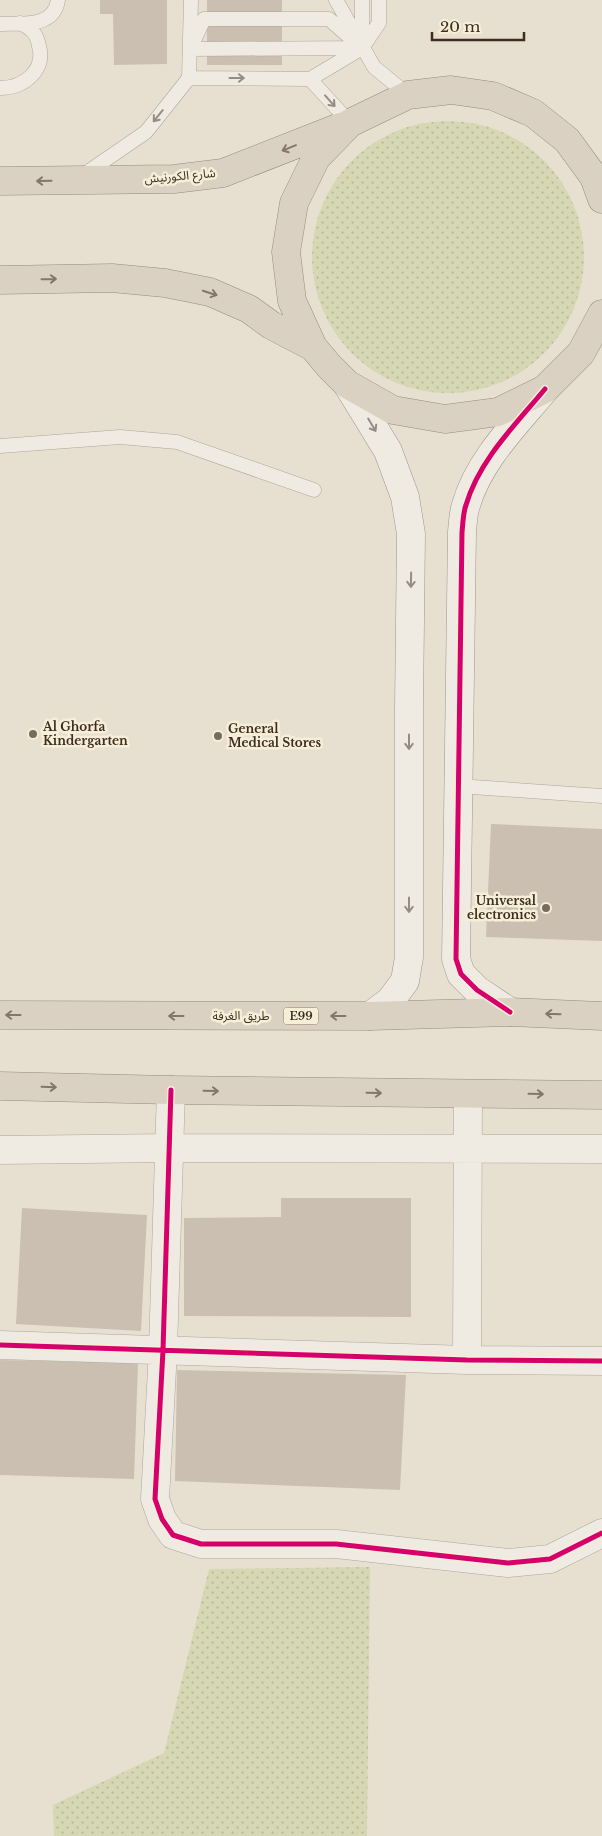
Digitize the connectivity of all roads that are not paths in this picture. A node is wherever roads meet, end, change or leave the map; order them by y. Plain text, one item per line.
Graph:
1 (58, 0) edge
2 (336, 0) edge
3 (362, 0) edge
4 (379, 0) edge
5 (193, 4) edge
6 (20, 23) junction
7 (0, 24) edge
8 (362, 48) junction
9 (190, 49) junction
10 (189, 78) junction
11 (310, 79) junction
12 (0, 88) edge
13 (408, 95) junction
14 (350, 123) junction
15 (567, 140) junction
16 (602, 154) edge
17 (76, 180) junction
18 (0, 181) edge
19 (602, 199) edge
20 (0, 280) edge
21 (602, 314) edge
22 (313, 346) junction
23 (592, 347) edge
24 (347, 384) junction
25 (545, 389) junction
26 (0, 446) edge
27 (314, 490) dead end
28 (458, 786) junction
29 (602, 796) edge
30 (510, 1012) junction
31 (0, 1015) edge
32 (370, 1016) junction
33 (602, 1016) edge
34 (0, 1086) edge
35 (172, 1090) junction
36 (468, 1094) junction
37 (602, 1095) edge
38 (170, 1148) junction
39 (468, 1149) junction
40 (602, 1149) edge
41 (0, 1150) edge
42 (0, 1345) edge
43 (163, 1350) junction
44 (467, 1360) junction
45 (602, 1361) edge
46 (602, 1533) edge

1 - 6 lane
2 - 8 lane
3 - 8 lane
4 - 8 lane
5 - 9 lane
6 - 7 lane
6 - 12 lane
8 - 9 lane
8 - 9 lane
8 - 11 lane
8 - 13 lane
9 - 10 lane
10 -> 11 lane
10 -> 17 lane
11 -> 14 lane
13 - 14 highway, شارع الكورنيش
13 - 15 highway, شارع الكورنيش
14 -> 17 highway, شارع الكورنيش
14 - 22 highway
15 - 16 highway
15 - 19 highway
17 -> 18 highway, شارع الكورنيش
20 -> 22 highway
21 - 23 highway
22 - 24 highway
23 - 25 highway
24 - 25 highway
24 -> 32 street
25 - 28 street
26 - 27 lane
28 - 29 lane
28 - 30 street
30 - 32 highway, طريق الغرفة / E99
33 -> 30 highway, طريق الغرفة / E99
32 -> 31 highway, طريق الغرفة / E99
34 -> 35 highway
35 -> 36 highway
35 - 38 street
36 -> 37 highway
36 - 39 street
38 - 39 street
38 - 41 street
38 - 43 street
39 - 40 street
39 - 44 street
42 - 43 street
43 - 44 street
43 - 46 street
44 - 45 street

